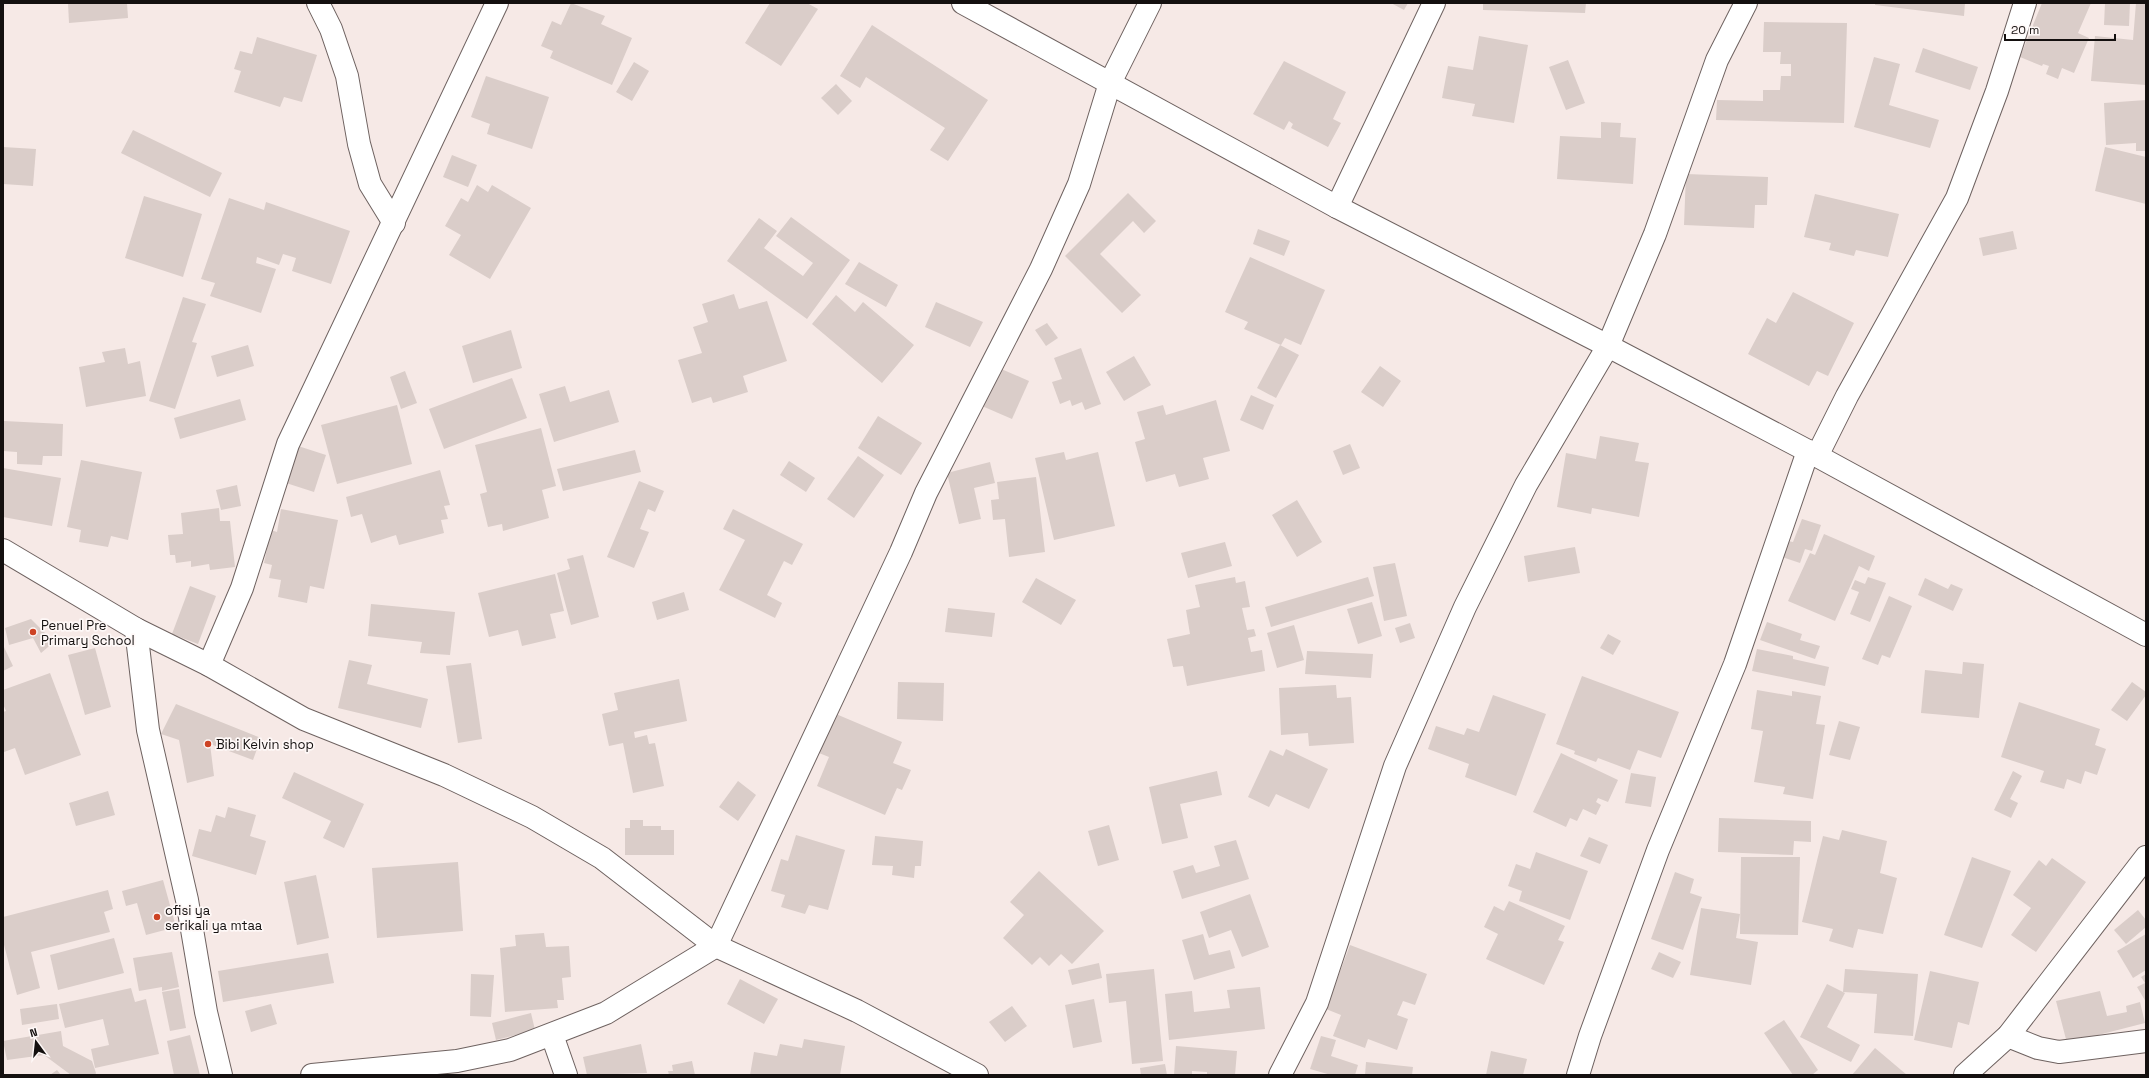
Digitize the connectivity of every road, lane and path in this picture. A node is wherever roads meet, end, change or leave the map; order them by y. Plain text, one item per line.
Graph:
1 (318, 3) edge
2 (497, 3) edge
3 (963, 3) edge
4 (1150, 3) edge
5 (1434, 3) edge
6 (1746, 3) edge
7 (2025, 3) edge
8 (1110, 83) junction
9 (1337, 207) junction
10 (394, 223) junction
11 (1608, 346) junction
12 (1812, 454) junction
13 (3, 550) edge
14 (136, 629) junction
15 (2146, 636) edge
16 (209, 665) junction
17 (2146, 857) edge
18 (716, 946) junction
19 (552, 1035) junction
20 (2008, 1036) junction
21 (2146, 1041) edge
22 (221, 1075) edge
23 (312, 1075) edge
24 (566, 1075) edge
25 (977, 1075) edge
26 (1280, 1075) edge
27 (1578, 1075) edge
28 (1965, 1075) edge

1 - 10 street
2 - 10 street
3 - 8 street
4 - 8 street
5 - 9 street
6 - 11 street
7 - 12 street
8 - 9 street
8 - 18 street
9 - 11 street
10 - 16 street
11 - 12 street
11 - 26 street
12 - 15 street
12 - 27 street
13 - 14 street
14 - 16 street
14 - 22 street
16 - 18 street
17 - 20 street
18 - 19 street
18 - 25 street
19 - 23 street
19 - 24 street
20 - 21 street
20 - 28 street

